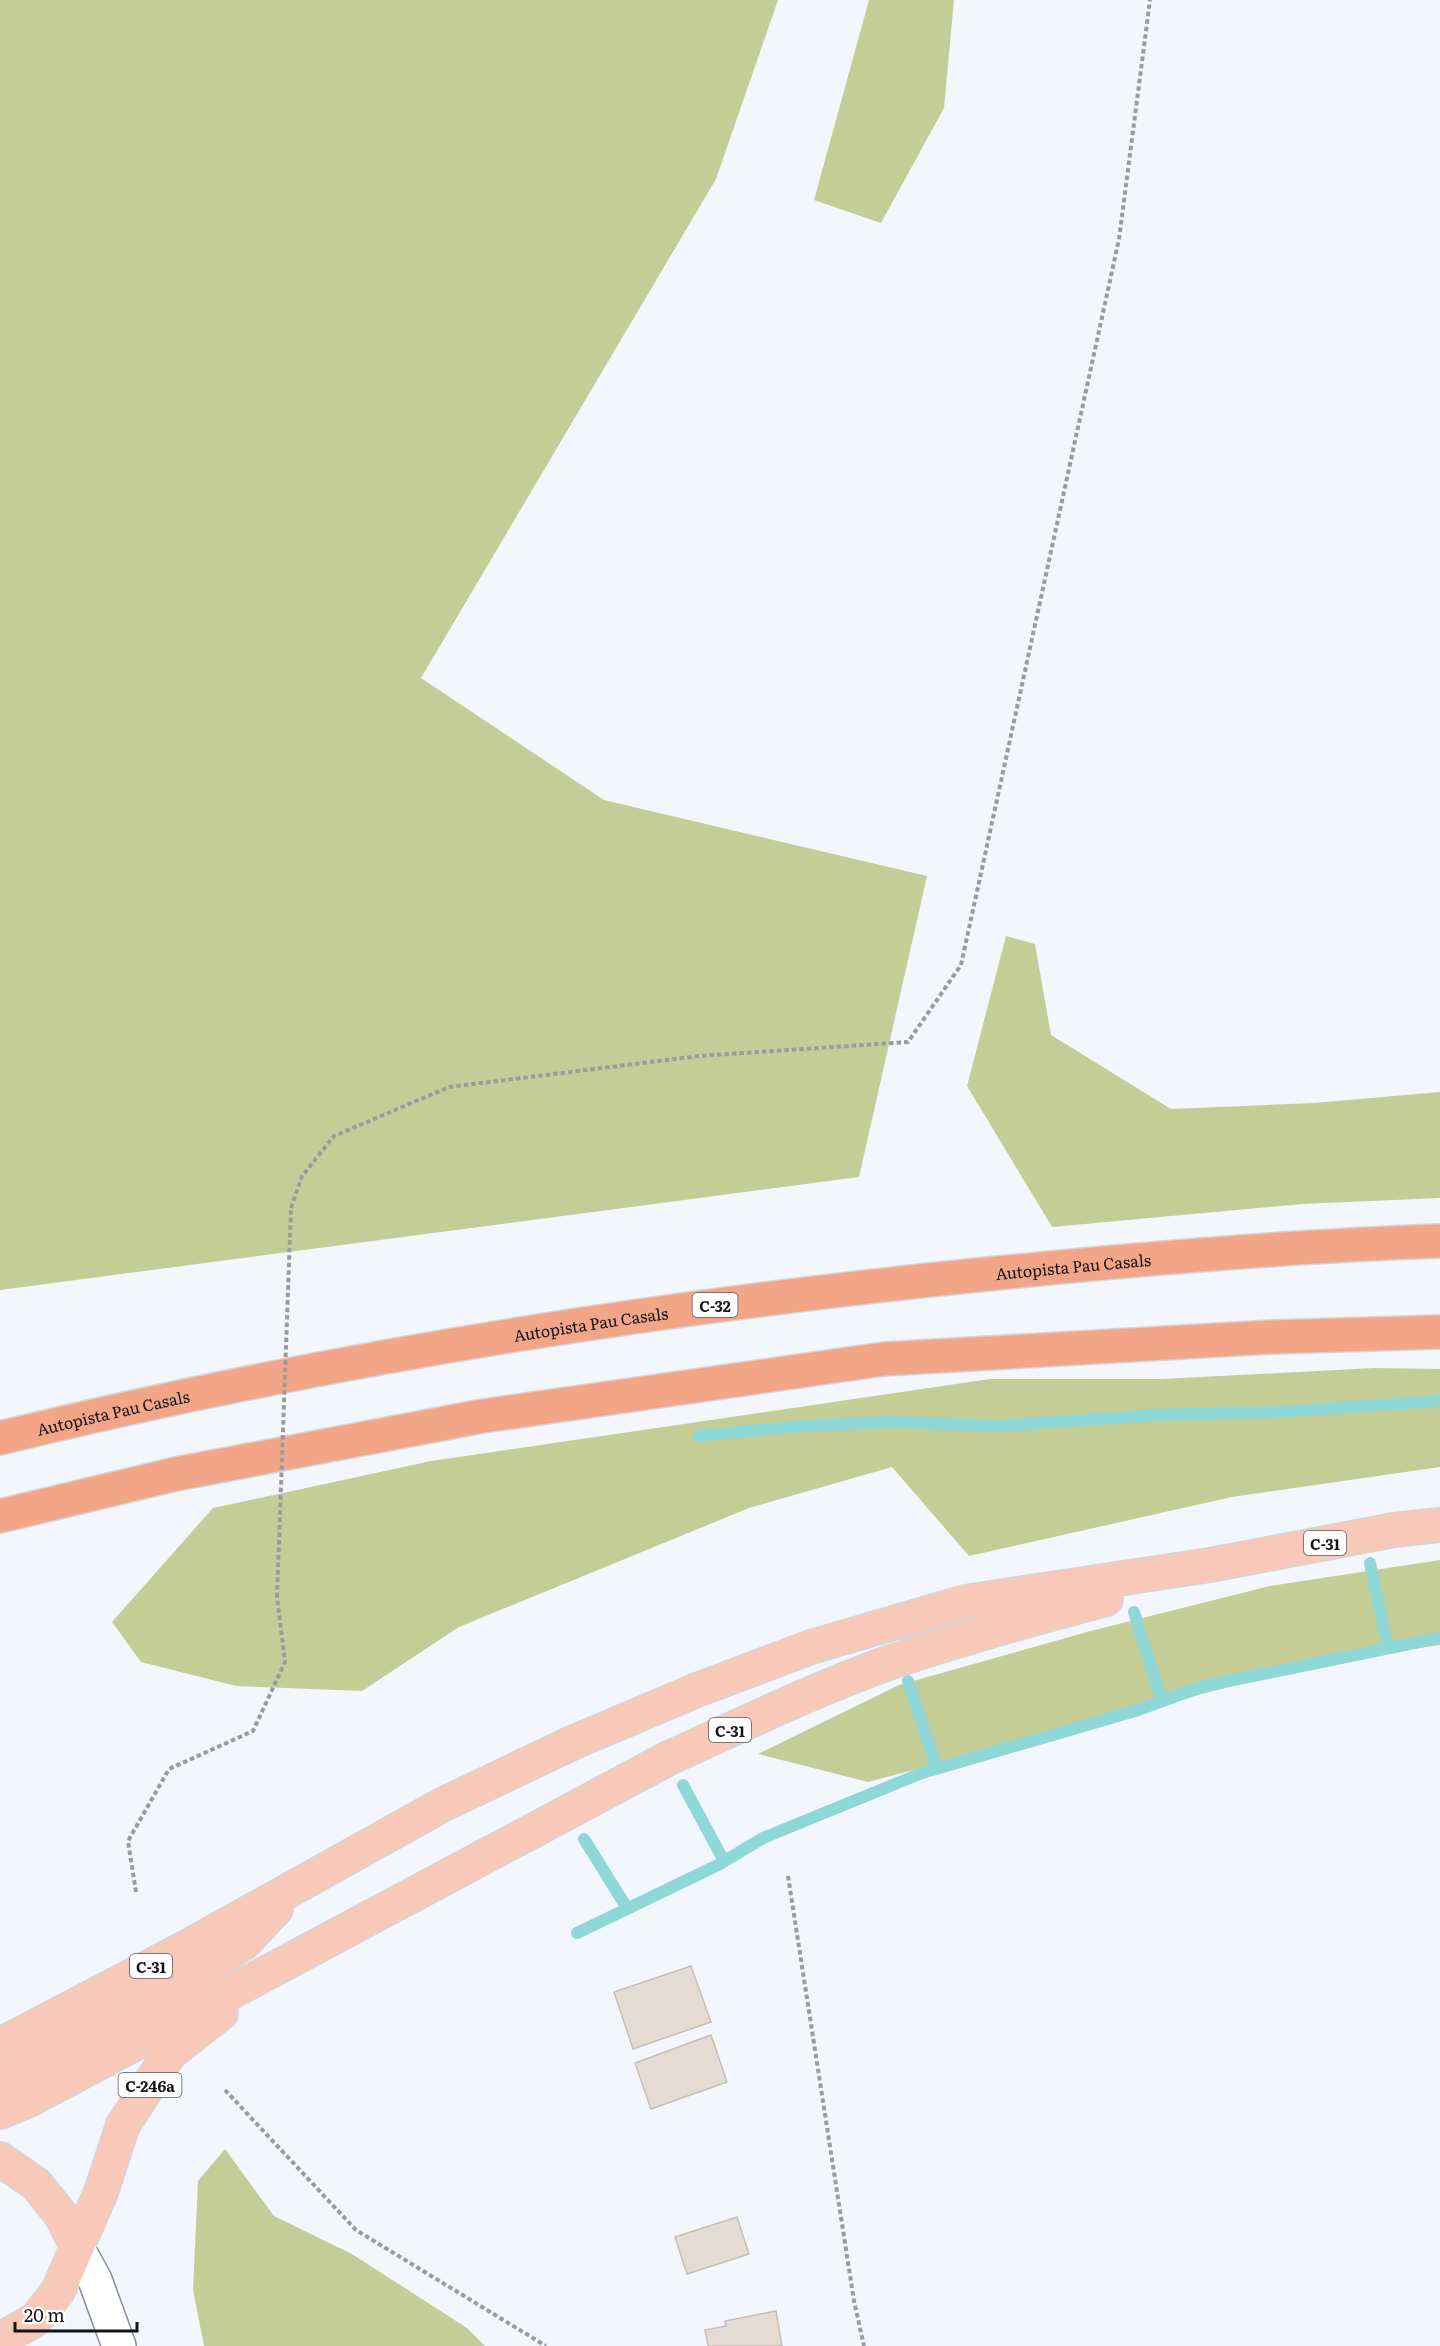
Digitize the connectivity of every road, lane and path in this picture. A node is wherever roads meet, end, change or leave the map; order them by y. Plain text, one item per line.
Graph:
1 (1150, 0) edge
2 (1440, 1241) edge
3 (1440, 1332) edge
4 (0, 1438) edge
5 (0, 1516) edge
6 (1440, 1525) edge
7 (1210, 1565) junction
8 (788, 1876) dead end
9 (300, 1884) junction
10 (136, 1892) dead end
11 (280, 1965) junction
12 (0, 2045) edge
13 (0, 2081) edge
14 (225, 2090) dead end
15 (0, 2112) edge
16 (0, 2159) edge
17 (77, 2247) junction
18 (0, 2340) edge
19 (119, 2346) edge
20 (546, 2346) edge
21 (864, 2346) edge

1 - 10 path, bridge
2 - 4 highway, Autopista Pau Casals / C-32
3 - 5 highway
6 - 7 main road, C-31
7 - 9 main road, C-31
7 - 11 main road, C-31
8 - 21 path
9 - 12 main road, C-31
9 - 13 main road
11 - 15 main road, C-31
11 - 17 main road, C-246a
14 - 20 path
16 - 17 main road
17 - 18 main road
17 - 19 street

